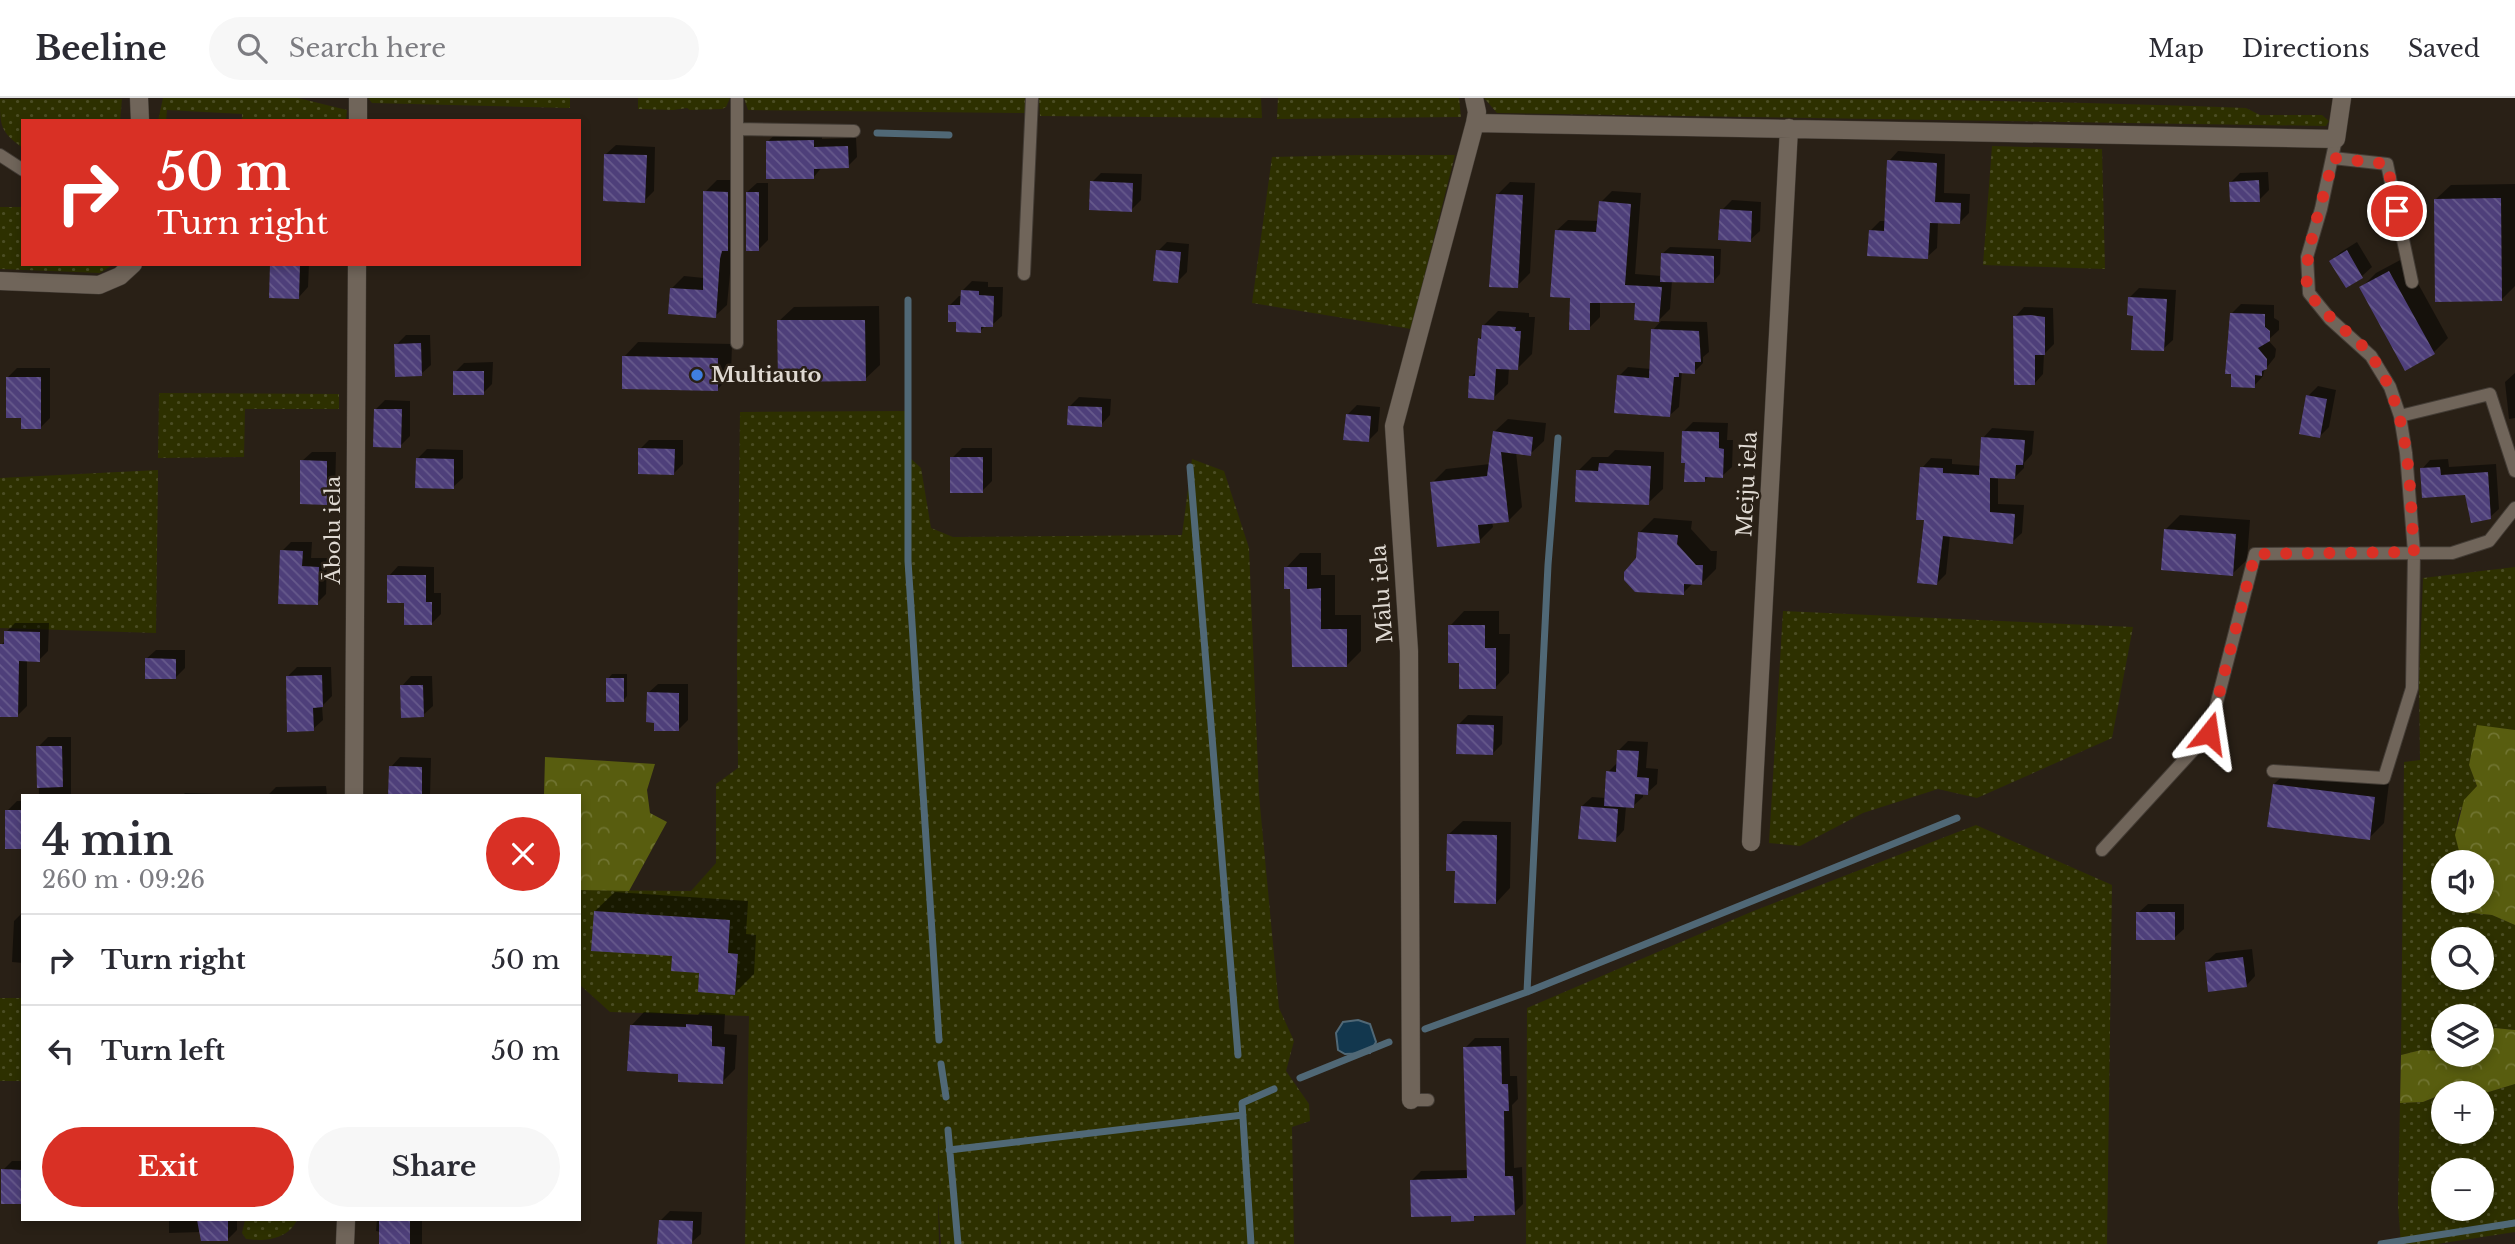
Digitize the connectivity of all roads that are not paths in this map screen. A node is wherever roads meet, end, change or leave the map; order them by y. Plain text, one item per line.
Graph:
1 (139, 98) edge
2 (358, 98) edge
3 (737, 98) edge
4 (1032, 98) edge
5 (1474, 98) edge
6 (2342, 98) edge
7 (138, 119) edge
8 (358, 119) edge
9 (1475, 123) junction
10 (1789, 128) junction
11 (737, 129) junction
12 (854, 131) dead end
13 (2336, 139) junction
14 (0, 155) edge
15 (2333, 158) junction
16 (21, 169) edge
17 (131, 266) edge
18 (357, 266) edge
19 (1024, 274) dead end
20 (0, 281) edge
21 (2412, 282) dead end
22 (737, 342) dead end
23 (2400, 416) junction
24 (2515, 471) edge
25 (2515, 508) edge
26 (2414, 552) junction
27 (2273, 771) dead end
28 (354, 794) edge
29 (1751, 842) dead end
30 (2102, 849) dead end
31 (1420, 1100) dead end
32 (345, 1221) edge
33 (345, 1244) edge

1 - 7 street
2 - 8 street
3 - 11 lane
4 - 19 lane
5 - 9 street, Mālu iela
6 - 13 street
9 - 10 street
9 - 31 street, Mālu iela
10 - 13 street
10 - 29 street, Meiju iela
11 - 12 lane
11 - 22 lane
13 - 15 lane
14 - 16 lane
15 - 21 lane
15 - 23 lane
17 - 20 street
18 - 28 street, Ābolu iela
23 - 24 lane
23 - 26 lane
25 - 26 lane
26 - 27 lane
26 - 30 lane
32 - 33 street

